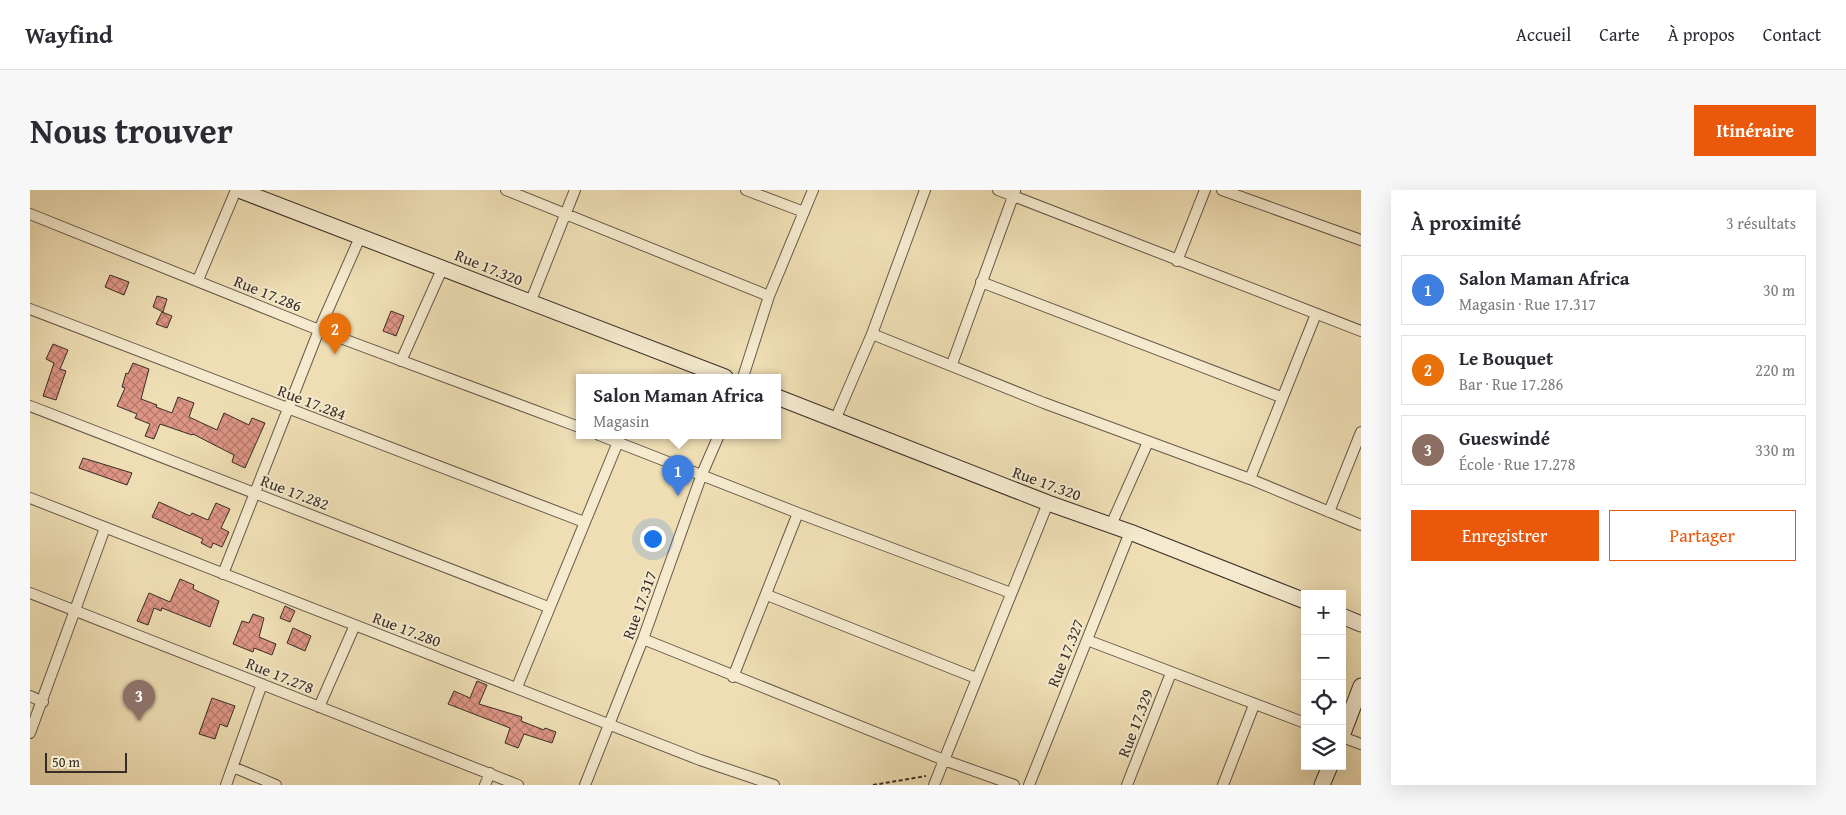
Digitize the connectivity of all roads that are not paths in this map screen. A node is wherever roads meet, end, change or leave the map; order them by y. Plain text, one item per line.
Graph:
1 (238, 190) edge
2 (506, 190) edge
3 (575, 190) edge
4 (746, 190) edge
5 (813, 190) edge
6 (925, 190) edge
7 (998, 190) edge
8 (1205, 190) edge
9 (1222, 190) edge
10 (1015, 193) edge
11 (804, 212) junction
12 (566, 213) junction
13 (30, 214) edge
14 (361, 235) junction
15 (1361, 240) edge
16 (1177, 261) junction
17 (443, 267) junction
18 (198, 280) junction
19 (981, 282) junction
20 (770, 296) junction
21 (530, 303) junction
22 (30, 309) edge
23 (1316, 314) junction
24 (319, 330) junction
25 (1361, 331) edge
26 (872, 334) junction
27 (401, 361) junction
28 (952, 364) junction
29 (717, 374) edge
30 (744, 374) edge
31 (1281, 397) junction
32 (781, 399) edge
33 (30, 407) edge
34 (288, 409) junction
35 (835, 420) junction
36 (576, 426) edge
37 (1361, 432) edge
38 (610, 439) edge
39 (717, 439) edge
40 (618, 442) junction
41 (1148, 442) junction
42 (702, 474) junction
43 (1250, 479) junction
44 (256, 494) junction
45 (30, 498) edge
46 (1048, 503) junction
47 (1329, 512) junction
48 (798, 514) junction
49 (584, 522) junction
50 (1112, 525) junction
51 (1361, 525) edge
52 (105, 528) junction
53 (1130, 532) junction
54 (223, 574) junction
55 (1011, 593) junction
56 (30, 594) edge
57 (766, 595) junction
58 (1301, 599) edge
59 (548, 607) junction
60 (74, 610) junction
61 (1346, 618) edge
62 (1361, 624) edge
63 (355, 625) junction
64 (643, 639) junction
65 (1086, 640) junction
66 (1171, 673) junction
67 (733, 677) junction
68 (976, 678) junction
69 (262, 684) junction
70 (1361, 686) edge
71 (517, 687) junction
72 (30, 696) edge
73 (43, 702) junction
74 (1254, 705) junction
75 (319, 707) junction
76 (1301, 722) edge
77 (609, 724) junction
78 (1346, 725) edge
79 (30, 733) edge
80 (1346, 738) edge
81 (1361, 744) edge
82 (944, 760) junction
83 (233, 767) junction
84 (1328, 770) edge
85 (490, 773) junction
86 (226, 785) edge
87 (276, 785) edge
88 (485, 785) edge
89 (518, 785) edge
90 (585, 785) edge
91 (774, 785) edge
92 (934, 785) edge
93 (1014, 785) edge
94 (1029, 785) edge
95 (1127, 785) edge
96 (1223, 785) edge
97 (1322, 785) edge

1 - 14 street, Rue 17.320
1 - 18 street
2 - 12 street
3 - 12 street
4 - 11 street
5 - 11 street
6 - 26 street
7 - 10 street
8 - 16 street
9 - 15 street
10 - 16 street
10 - 19 street
11 - 20 street
12 - 20 street
12 - 21 street
13 - 18 street, Rue 17.286
14 - 17 street, Rue 17.320
14 - 24 street
16 - 23 street
17 - 21 street, Rue 17.320
17 - 27 street
18 - 24 street, Rue 17.286
19 - 28 street
19 - 31 street
20 - 30 street
21 - 29 street, Rue 17.320
22 - 34 street, Rue 17.284
23 - 25 street
23 - 31 street
24 - 27 street, Rue 17.286
24 - 34 street
26 - 28 street
26 - 35 street
27 - 36 street, Rue 17.286
28 - 41 street
31 - 43 street
32 - 35 street, Rue 17.320
33 - 44 street, Rue 17.282
34 - 44 street
34 - 49 street, Rue 17.284
35 - 46 street, Rue 17.320
37 - 47 street
38 - 40 street
39 - 42 street, Rue 17.317
40 - 42 street
40 - 49 street
41 - 43 street
41 - 50 street
42 - 48 street
42 - 64 street, Rue 17.317
43 - 47 street
44 - 54 street
44 - 59 street, Rue 17.282
45 - 52 street, Rue 17.280
46 - 50 street, Rue 17.320
46 - 55 street
47 - 51 street
48 - 55 street
48 - 57 street
49 - 59 street
50 - 53 street, Rue 17.320
52 - 54 street, Rue 17.280
52 - 60 street
53 - 58 street, Rue 17.320
53 - 65 street, Rue 17.327
54 - 63 street, Rue 17.280
55 - 68 street
56 - 60 street, Rue 17.278
57 - 67 street
57 - 68 street
59 - 71 street
60 - 69 street, Rue 17.278
60 - 73 street
61 - 62 street
63 - 71 street, Rue 17.280
63 - 75 street
64 - 67 street
64 - 77 street, Rue 17.317
65 - 66 street
65 - 94 street, Rue 17.327
66 - 74 street
66 - 95 street, Rue 17.329
67 - 82 street
68 - 82 street
69 - 75 street, Rue 17.278
69 - 83 street
70 - 78 street
71 - 77 street, Rue 17.280
72 - 73 street
73 - 79 street
74 - 76 street
74 - 96 street
75 - 85 street, Rue 17.278
77 - 90 street, Rue 17.317
77 - 91 street, Rue 17.280
80 - 81 street
82 - 92 street
82 - 93 street
83 - 86 street
83 - 87 street
84 - 97 street
85 - 88 street
85 - 89 street, Rue 17.278

